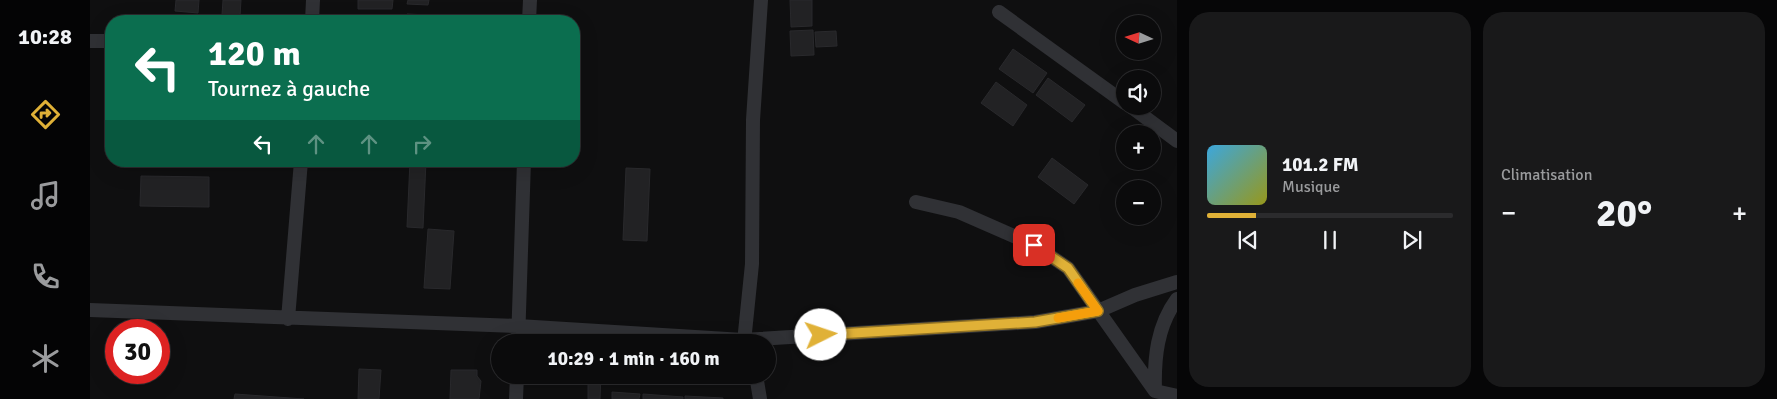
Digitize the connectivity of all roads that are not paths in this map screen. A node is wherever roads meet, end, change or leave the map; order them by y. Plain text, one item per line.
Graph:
1 (313, 0) edge
2 (530, 0) edge
3 (761, 0) edge
4 (999, 12) dead end
5 (312, 15) edge
6 (529, 15) edge
7 (90, 41) edge
8 (105, 41) edge
9 (1116, 96) edge
10 (1142, 115) edge
11 (1177, 140) edge
12 (301, 167) edge
13 (524, 167) edge
14 (916, 202) dead end
15 (1177, 282) edge
16 (1177, 299) edge
17 (90, 310) edge
18 (1098, 311) junction
19 (288, 319) junction
20 (518, 326) junction
21 (518, 334) edge
22 (639, 334) edge
23 (745, 334) edge
24 (776, 339) edge
25 (517, 384) edge
26 (758, 384) edge
27 (1155, 395) edge
28 (1177, 396) edge
29 (516, 399) edge
30 (760, 399) edge

1 - 5 street
2 - 6 street
3 - 23 street
4 - 9 street
7 - 8 street
10 - 11 street
12 - 19 street
13 - 20 street
14 - 18 street
15 - 18 street
16 - 27 street
17 - 19 street
18 - 24 street
18 - 27 street
19 - 20 street
20 - 21 street
20 - 22 street
25 - 29 street
26 - 30 street
27 - 28 street

